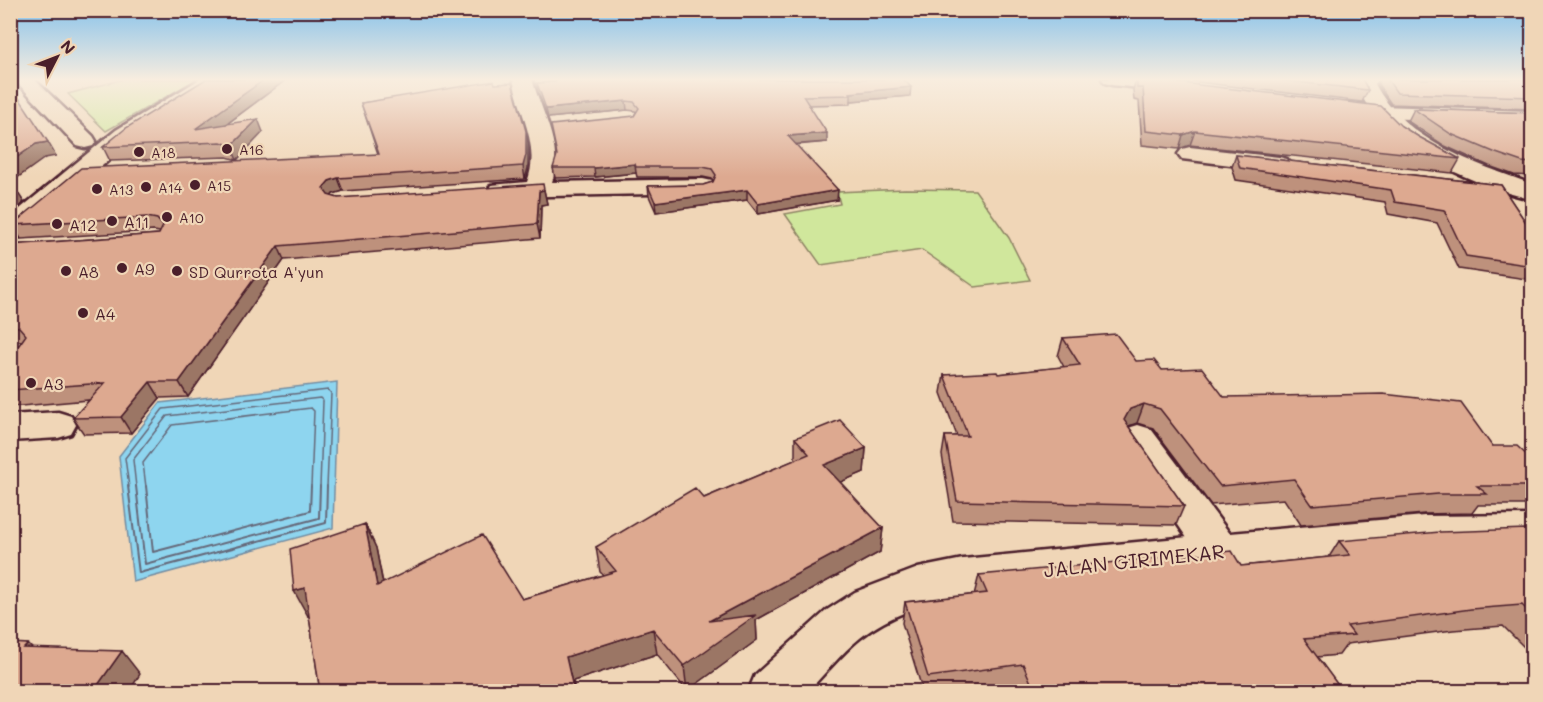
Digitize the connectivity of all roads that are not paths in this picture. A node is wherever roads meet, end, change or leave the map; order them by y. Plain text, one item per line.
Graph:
1 (56, 112) edge
2 (161, 112) edge
3 (541, 112) edge
4 (1380, 112) joint
5 (1533, 117) edge
6 (124, 135) junction
7 (85, 141) junction
8 (1190, 154) dead end
9 (1296, 166) edge
10 (48, 170) dead end
11 (121, 170) edge
12 (77, 172) junction
13 (1449, 183) edge
14 (702, 186) edge
15 (537, 188) junction
16 (480, 192) edge
17 (1532, 192) edge
18 (41, 203) junction
19 (10, 205) edge
20 (17, 244) edge
21 (58, 425) dead end
22 (10, 428) edge
23 (1138, 438) edge
24 (1533, 531) edge
25 (1219, 551) junction
26 (773, 692) edge

1 - 7 street
2 - 6 street
3 - 15 street
4 - 5 street
4 - 17 street
6 - 7 street
6 - 12 street
7 - 10 street
8 - 9 street
11 - 12 street
12 - 18 street
13 - 17 street
14 - 15 street
15 - 16 street
18 - 19 street
18 - 20 street
21 - 22 street
23 - 25 street
24 - 25 street, JALAN GIRIMEKAR
25 - 26 street, JALAN GIRIMEKAR

